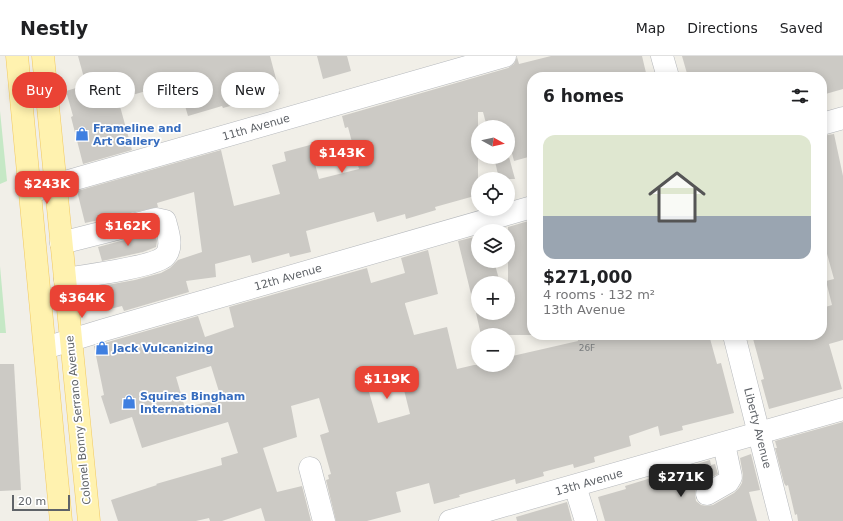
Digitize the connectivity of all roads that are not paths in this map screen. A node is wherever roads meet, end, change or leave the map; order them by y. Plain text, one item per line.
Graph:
1 (17, 56) edge
2 (43, 56) edge
3 (505, 56) edge
4 (662, 56) edge
5 (667, 72) edge
6 (843, 118) edge
7 (827, 123) edge
8 (56, 186) junction
9 (30, 192) junction
10 (527, 208) edge
11 (61, 243) junction
12 (65, 279) junction
13 (71, 340) junction
14 (735, 340) edge
15 (45, 348) junction
16 (843, 409) edge
17 (759, 434) junction
18 (724, 444) junction
19 (310, 468) dead end
20 (575, 486) junction
21 (707, 494) dead end
22 (62, 521) edge
23 (89, 521) edge
24 (324, 521) edge
25 (450, 521) edge
26 (586, 521) edge
27 (781, 521) edge

1 - 9 main road
2 - 8 main road, Colonel Bonny Serrano Avenue
3 - 8 street, 11th Avenue
4 - 5 street
6 - 7 street
8 - 9 street, 11th Avenue
8 - 11 main road, Colonel Bonny Serrano Avenue
9 - 15 main road
10 - 13 street, 12th Avenue
11 - 12 main road, Colonel Bonny Serrano Avenue
11 - 12 street
12 - 13 main road, Colonel Bonny Serrano Avenue
13 - 15 street, 12th Avenue
13 - 23 main road, Colonel Bonny Serrano Avenue
14 - 17 street, Liberty Avenue
15 - 22 main road
16 - 17 street, 13th Avenue
17 - 18 street, 13th Avenue
17 - 27 street, Liberty Avenue
18 - 20 street, 13th Avenue
18 - 21 street
19 - 24 street
20 - 25 street, 13th Avenue
20 - 26 street

